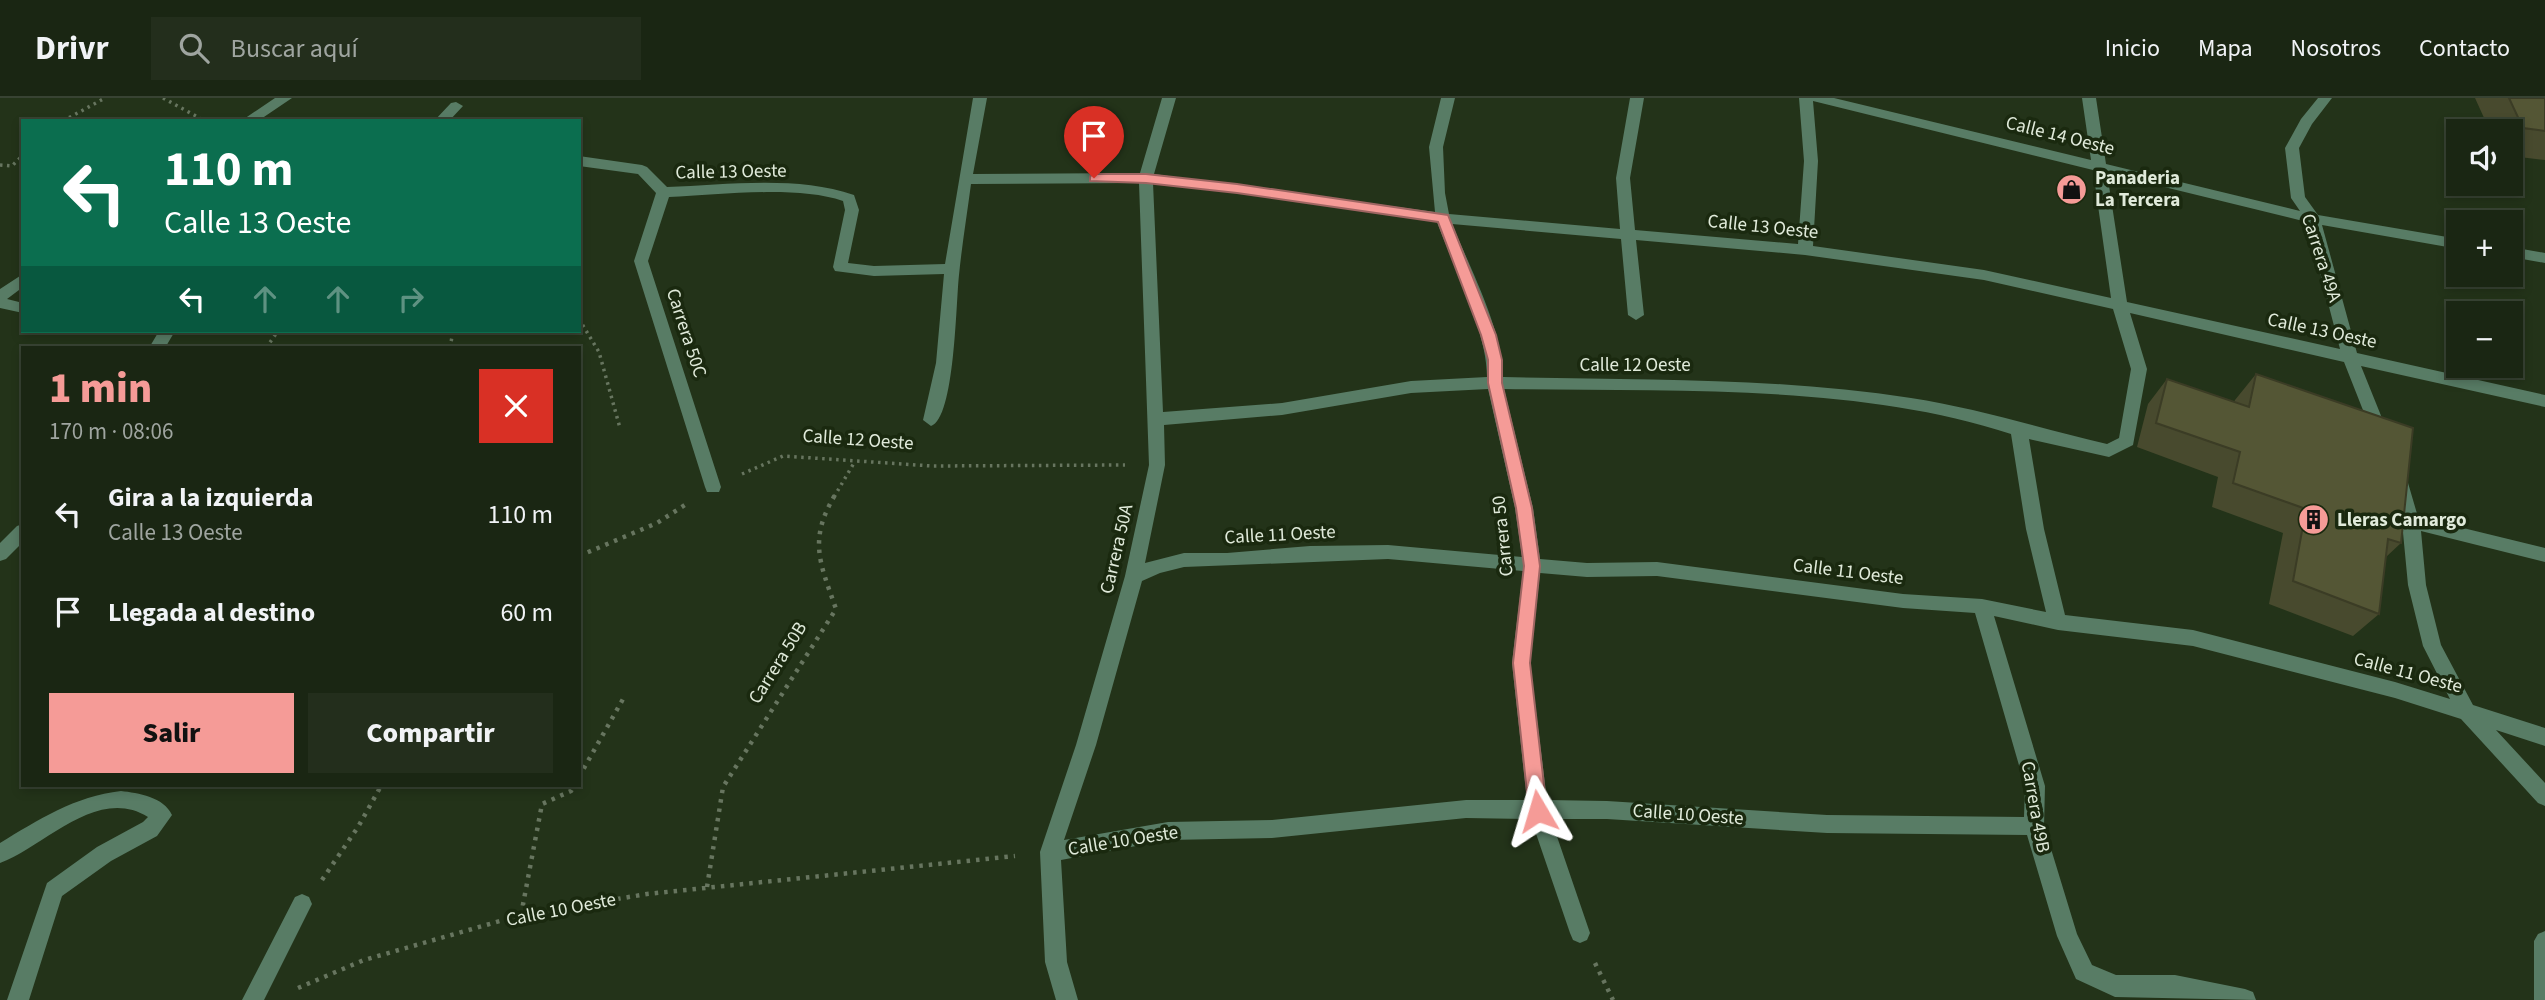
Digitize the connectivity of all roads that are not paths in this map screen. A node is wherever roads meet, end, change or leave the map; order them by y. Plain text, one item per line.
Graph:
1 (285, 98) edge
2 (980, 98) edge
3 (1169, 98) edge
4 (1448, 98) edge
5 (1637, 98) edge
6 (1805, 98) edge
7 (1817, 98) edge
8 (2089, 98) edge
9 (2325, 98) edge
10 (456, 106) dead end
11 (251, 119) edge
12 (443, 119) edge
13 (581, 161) edge
14 (2098, 165) junction
15 (1146, 178) junction
16 (965, 179) junction
17 (663, 192) junction
18 (1443, 218) junction
19 (2313, 219) junction
20 (1627, 233) junction
21 (2446, 242) edge
22 (1805, 250) junction
23 (2523, 254) edge
24 (2545, 258) edge
25 (951, 269) junction
26 (21, 281) edge
27 (0, 297) edge
28 (0, 303) edge
29 (2120, 307) junction
30 (21, 308) edge
31 (1636, 315) dead end
32 (2350, 357) junction
33 (1495, 383) junction
34 (2545, 401) edge
35 (1157, 419) junction
36 (931, 420) dead end
37 (2019, 430) junction
38 (713, 488) road end
39 (2411, 522) junction
40 (21, 533) edge
41 (0, 554) edge
42 (2545, 555) edge
43 (1532, 566) junction
44 (1134, 576) junction
45 (1982, 606) junction
46 (2058, 622) junction
47 (2466, 711) junction
48 (2545, 737) edge
49 (2545, 797) edge
50 (1538, 811) junction
51 (2034, 826) junction
52 (1050, 852) junction
53 (0, 854) edge
54 (302, 904) road end
55 (1580, 933) dead end
56 (2545, 941) edge
57 (18, 1000) edge
58 (253, 1000) edge
59 (1067, 1000) edge
60 (2245, 1000) edge
61 (2545, 1000) edge

1 - 11 street
2 - 16 street
3 - 15 street, Carrera 50A
4 - 18 street, Carrera 50
5 - 20 street
6 - 22 street
7 - 14 street, Calle 14 Oeste
8 - 14 street
9 - 19 street, Carrera 49A
10 - 12 street
13 - 17 street, Calle 13 Oeste
14 - 19 street, Calle 14 Oeste
14 - 29 street
15 - 16 street, Calle 13 Oeste
15 - 18 street, Calle 13 Oeste
15 - 35 street, Carrera 50A
16 - 25 street
17 - 25 street, Calle 13 Oeste
17 - 38 street, Carrera 50C
18 - 20 street, Calle 13 Oeste
18 - 33 street, Carrera 50
19 - 21 street, Calle 14 Oeste
19 - 32 street, Carrera 49A
20 - 22 street, Calle 13 Oeste
20 - 31 street
22 - 29 street, Calle 13 Oeste
23 - 24 street
25 - 36 street
26 - 27 street
28 - 30 street
29 - 32 street, Calle 13 Oeste
29 - 37 street, Calle 12 Oeste
32 - 34 street, Calle 13 Oeste
32 - 39 street, Carrera 49A
33 - 35 street, Calle 12 Oeste
33 - 37 street, Calle 12 Oeste
33 - 43 street, Carrera 50
35 - 44 street, Carrera 50A
37 - 46 street
39 - 42 street
39 - 47 street, Carrera 49A
40 - 41 street
43 - 44 street, Calle 11 Oeste
43 - 45 street, Calle 11 Oeste
43 - 50 street, Carrera 50
44 - 52 street, Carrera 50A
45 - 46 street, Calle 11 Oeste
45 - 51 street, Carrera 49B
46 - 47 street, Calle 11 Oeste
47 - 48 street, Calle 11 Oeste
47 - 49 street, Carrera 49A
50 - 51 street, Calle 10 Oeste
50 - 52 street, Calle 10 Oeste
50 - 55 street, Carrera 50
51 - 60 street, Carrera 49B
52 - 59 street, Carrera 50A
53 - 57 street
54 - 58 street
56 - 61 street

